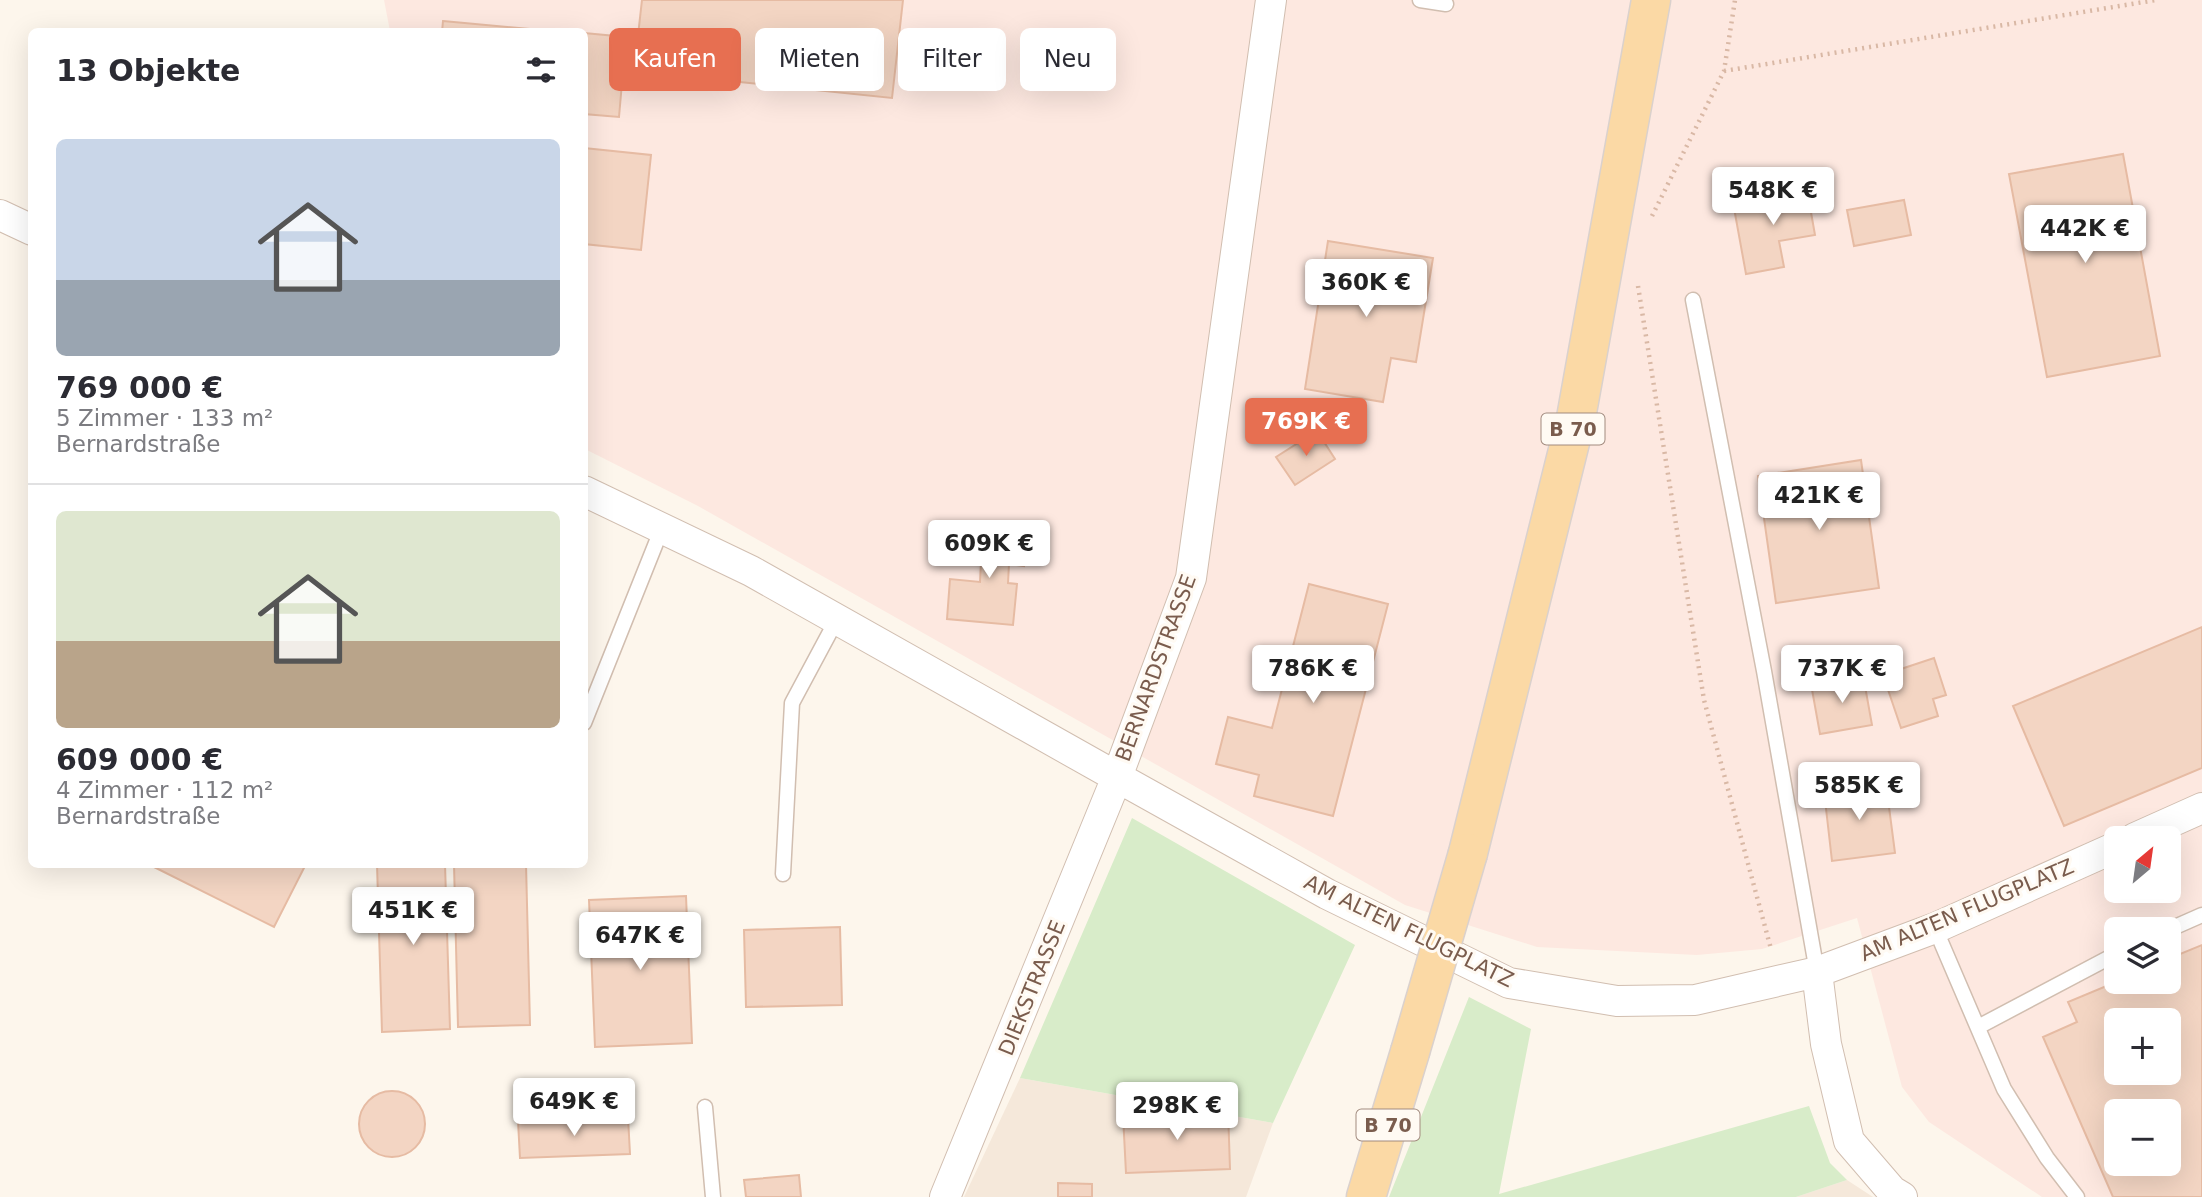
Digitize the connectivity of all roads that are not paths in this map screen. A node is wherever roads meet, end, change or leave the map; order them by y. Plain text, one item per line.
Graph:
1 (1271, 0) edge
2 (1420, 0) edge
3 (1651, 0) edge
4 (1446, 4) dead end
5 (0, 215) edge
6 (28, 228) edge
7 (1693, 300) dead end
8 (588, 493) edge
9 (662, 528) junction
10 (837, 619) junction
11 (588, 713) edge
12 (1117, 777) junction
13 (2202, 808) edge
14 (2162, 826) edge
15 (2104, 852) edge
16 (783, 874) dead end
17 (2202, 915) edge
18 (2181, 924) edge
19 (1935, 928) junction
20 (2104, 960) edge
21 (1817, 972) junction
22 (1978, 1027) junction
23 (705, 1107) dead end
24 (713, 1197) edge
25 (945, 1197) edge
26 (1366, 1197) edge
27 (1902, 1197) edge
28 (2077, 1197) edge

1 - 12 street, BERNARDSTRASSE
2 - 4 lane
3 - 26 main road, B 70, bridge
5 - 6 street
7 - 21 lane
8 - 9 street, BERNARDSTRASSE
9 - 10 street, BERNARDSTRASSE
9 - 11 lane
10 - 12 street, BERNARDSTRASSE
10 - 16 lane
12 - 21 street, AM ALTEN FLUGPLATZ
12 - 25 street, DIEKSTRASSE
13 - 14 street
15 - 19 street, AM ALTEN FLUGPLATZ
17 - 18 lane
19 - 21 street, AM ALTEN FLUGPLATZ
19 - 22 lane
20 - 22 lane
21 - 27 street
22 - 28 lane
23 - 24 lane

